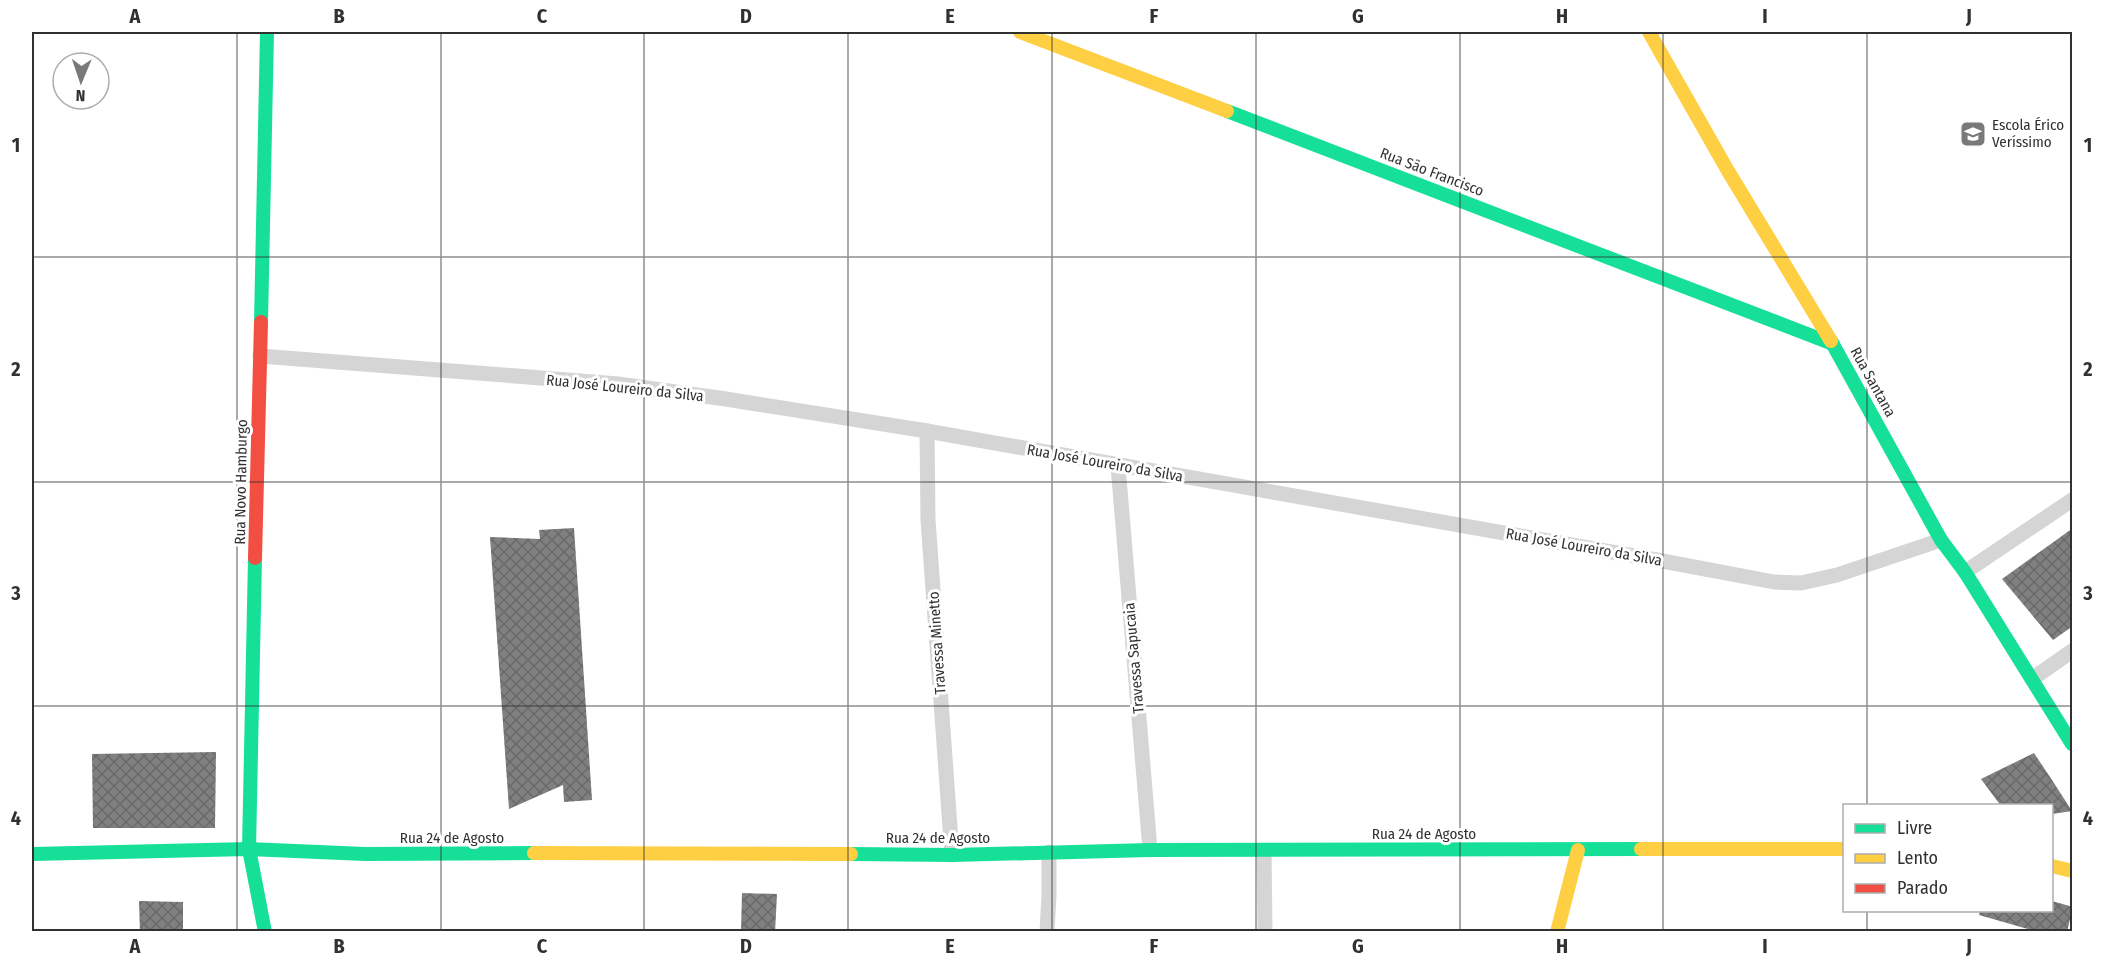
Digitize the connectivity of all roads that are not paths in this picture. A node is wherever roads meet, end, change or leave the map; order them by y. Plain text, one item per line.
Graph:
1 (267, 32) edge
2 (1020, 32) edge
3 (1649, 32) edge
4 (1833, 344) junction
5 (260, 356) junction
6 (927, 431) junction
7 (1118, 466) junction
8 (2073, 500) edge
9 (1941, 540) junction
10 (1965, 572) junction
11 (2073, 651) edge
12 (2032, 679) junction
13 (2073, 744) edge
14 (249, 849) junction
15 (1843, 849) edge
16 (1150, 850) junction
17 (1264, 850) junction
18 (1578, 850) junction
19 (1049, 852) junction
20 (32, 854) edge
21 (952, 855) junction
22 (2054, 859) edge
23 (2073, 871) edge
24 (265, 932) edge
25 (1047, 932) edge
26 (1265, 932) edge
27 (1557, 932) edge

1 - 5 main road, Rua Novo Hamburgo
2 - 4 main road, Rua São Francisco
3 - 4 main road, Rua Santana
4 - 9 main road, Rua Santana
5 - 6 street, Rua José Loureiro da Silva
5 - 14 main road, Rua Novo Hamburgo
6 - 7 street, Rua José Loureiro da Silva
6 - 21 street, Travessa Minetto
7 - 9 street, Rua José Loureiro da Silva
7 - 16 street, Travessa Sapucaia
8 - 10 street
9 - 10 main road, Rua Santana
10 - 12 main road, Rua Santana
11 - 12 street
12 - 13 main road, Rua Santana
14 - 20 main road, Rua 24 de Agosto
14 - 21 main road, Rua 24 de Agosto
14 - 24 main road, Rua Novo Hamburgo
15 - 18 main road, Rua 24 de Agosto
16 - 17 main road, Rua 24 de Agosto
16 - 19 main road, Rua 24 de Agosto
17 - 18 main road, Rua 24 de Agosto
17 - 26 street
18 - 27 main road
19 - 21 main road, Rua 24 de Agosto
19 - 25 street
22 - 23 main road

